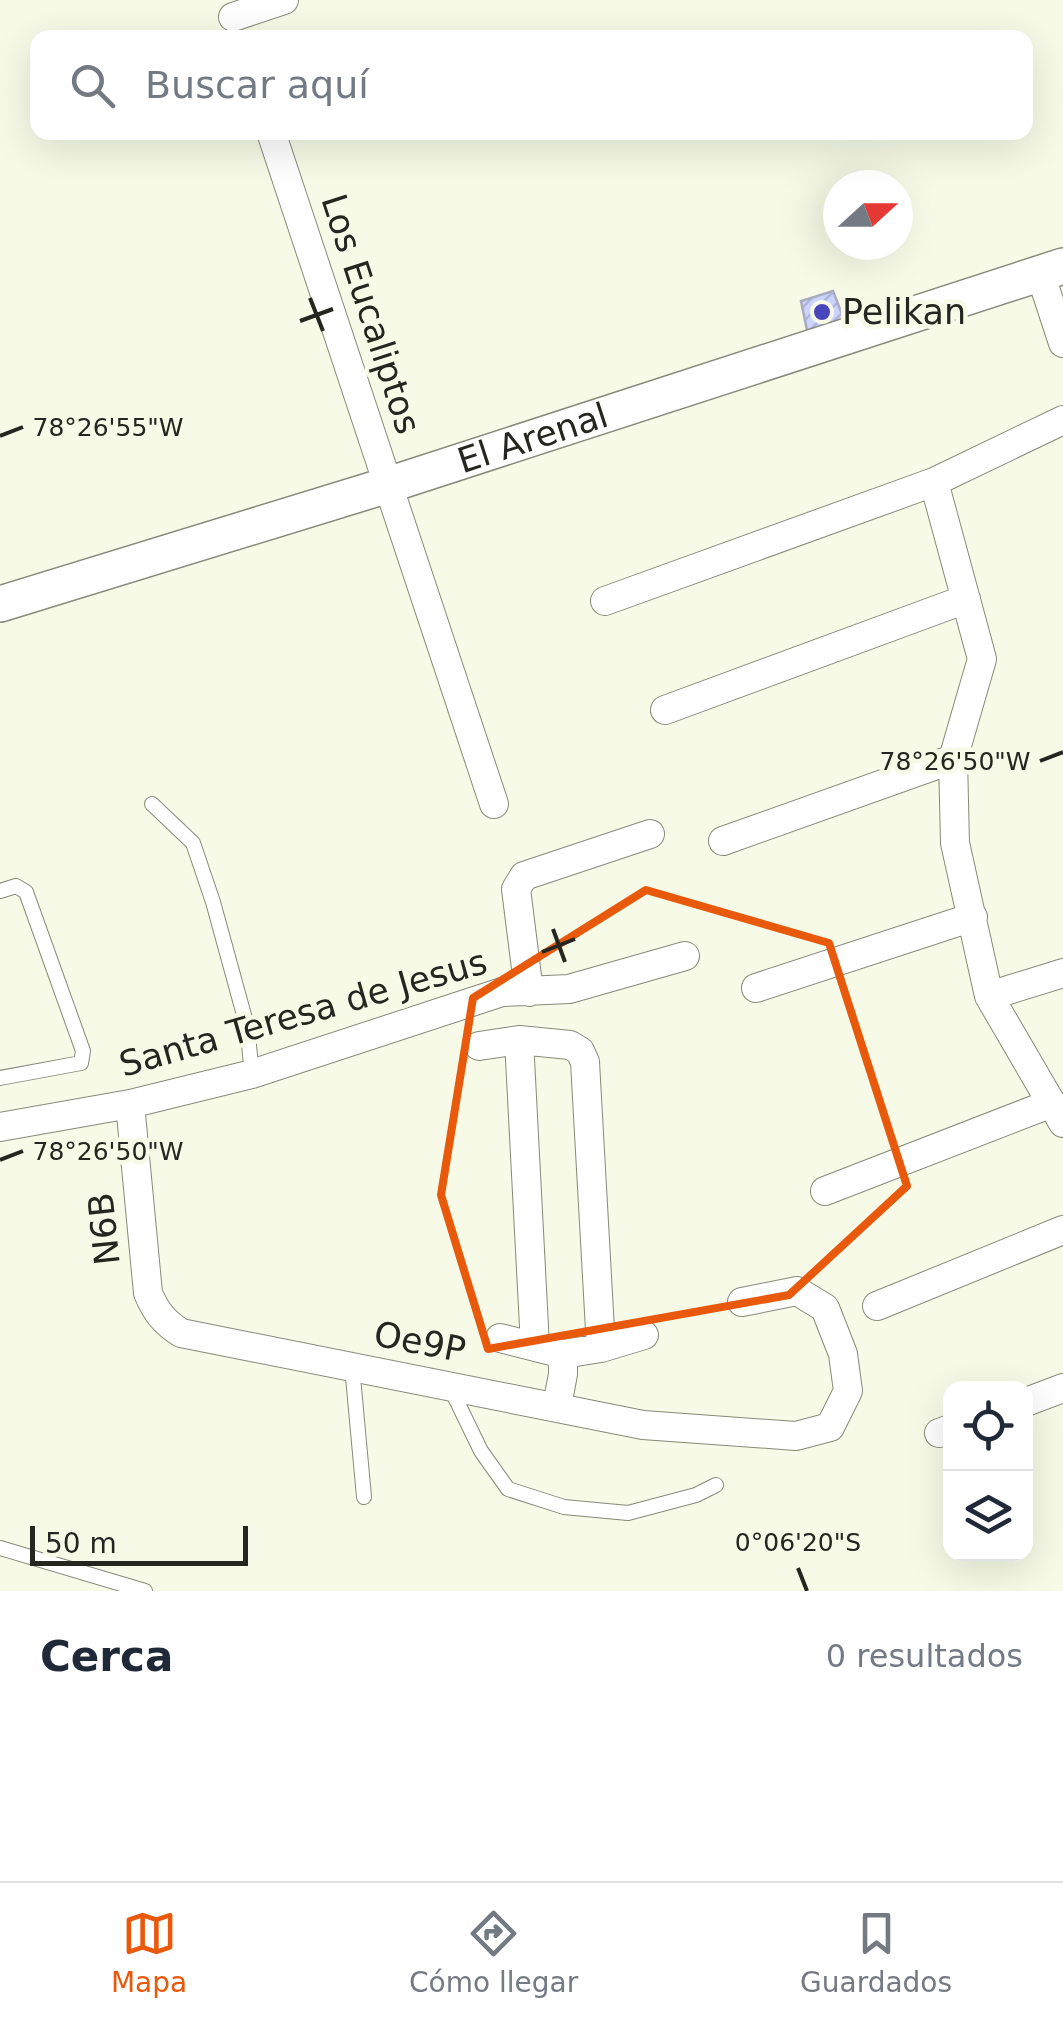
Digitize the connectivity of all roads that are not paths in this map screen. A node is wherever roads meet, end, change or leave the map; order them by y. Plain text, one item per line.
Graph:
1 (284, 0) edge
2 (234, 18) edge
3 (275, 140) edge
4 (1052, 269) edge
5 (1063, 343) edge
6 (1063, 420) edge
7 (934, 482) junction
8 (388, 485) junction
9 (966, 599) junction
10 (606, 601) dead end
11 (0, 604) edge
12 (665, 710) dead end
13 (953, 758) junction
14 (152, 804) dead end
15 (494, 804) dead end
16 (650, 834) dead end
17 (723, 841) dead end
18 (0, 891) edge
19 (973, 918) junction
20 (685, 956) dead end
21 (1063, 973) edge
22 (756, 988) dead end
23 (529, 992) junction
24 (989, 996) junction
25 (519, 1040) junction
26 (479, 1046) dead end
27 (252, 1074) junction
28 (0, 1078) edge
29 (130, 1104) junction
30 (1057, 1113) edge
31 (0, 1127) edge
32 (825, 1191) dead end
33 (1063, 1230) edge
34 (742, 1302) dead end
35 (877, 1306) dead end
36 (181, 1333) joint
37 (644, 1335) dead end
38 (500, 1338) dead end
39 (535, 1346) junction
40 (601, 1348) junction
41 (562, 1354) junction
42 (352, 1366) junction
43 (450, 1386) junction
44 (1063, 1388) edge
45 (1033, 1399) edge
46 (557, 1406) junction
47 (716, 1484) dead end
48 (364, 1497) dead end
49 (0, 1548) edge
50 (144, 1591) edge

1 - 2 street
3 - 8 street, Los Eucaliptos
4 - 5 street
4 - 8 street, El Arenal
6 - 7 street
7 - 9 street
7 - 10 street
8 - 11 street, El Arenal
8 - 15 street, Los Eucaliptos
9 - 12 street
9 - 13 street
13 - 17 street
13 - 19 street
14 - 27 lane
16 - 23 street
18 - 28 lane
19 - 22 street
19 - 24 street
20 - 23 street, Santa Teresa de Jesus
21 - 24 street
23 - 27 street, Santa Teresa de Jesus
24 - 30 street
25 - 26 street
25 - 39 street
25 - 40 street
27 - 29 street, Santa Teresa de Jesus
29 - 31 street, Santa Teresa de Jesus
29 - 36 street, N6B
30 - 32 street
33 - 35 street
34 - 46 street, Oe9P
36 - 42 street, Oe9P
37 - 40 street
38 - 39 street
39 - 41 street
40 - 41 street
41 - 46 street
42 - 43 street, Oe9P
42 - 48 lane
43 - 46 street, Oe9P
43 - 47 lane
44 - 45 street
49 - 50 lane

